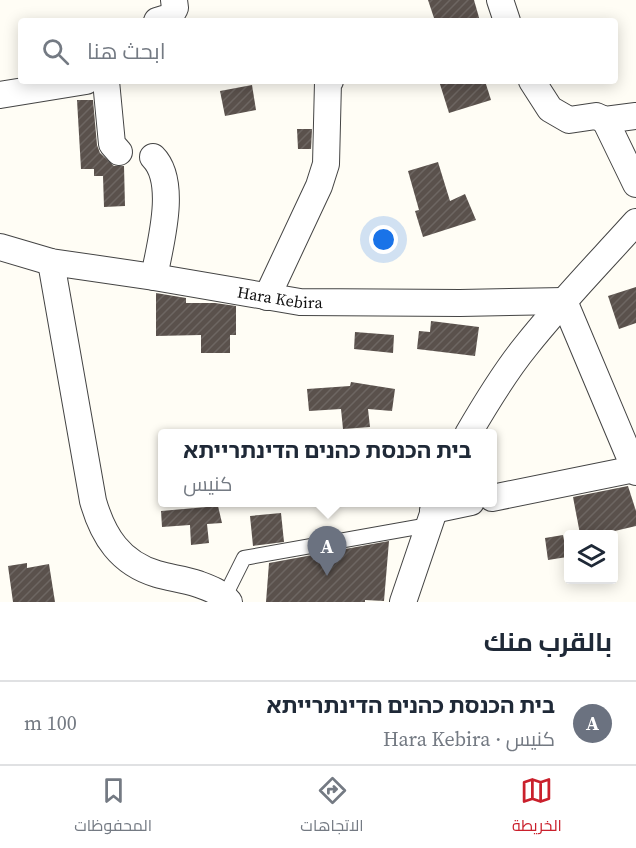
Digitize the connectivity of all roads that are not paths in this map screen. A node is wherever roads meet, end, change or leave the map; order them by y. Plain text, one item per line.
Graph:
1 (174, 0) edge
2 (500, 0) edge
3 (167, 18) edge
4 (506, 18) edge
5 (68, 84) edge
6 (106, 84) edge
7 (328, 84) edge
8 (534, 84) edge
9 (0, 95) edge
10 (636, 116) edge
11 (605, 120) junction
12 (119, 152) dead end
13 (153, 157) dead end
14 (636, 184) edge
15 (636, 222) edge
16 (0, 247) edge
17 (51, 262) junction
18 (154, 277) junction
19 (267, 297) junction
20 (564, 301) junction
21 (471, 429) edge
22 (636, 471) edge
23 (497, 497) edge
24 (454, 507) edge
25 (433, 513) edge
26 (227, 599) edge
27 (403, 602) edge

1 - 3 street
2 - 4 street
5 - 9 street
6 - 12 street
7 - 19 street
8 - 11 street
10 - 11 street
11 - 14 street
13 - 18 street
15 - 20 street
16 - 17 street, Hara Kebira
17 - 18 street, Hara Kebira
17 - 26 street
18 - 19 street, Hara Kebira
19 - 20 street, Hara Kebira
20 - 21 street
20 - 22 street
22 - 23 street
24 - 25 street
25 - 26 lane
25 - 27 street

